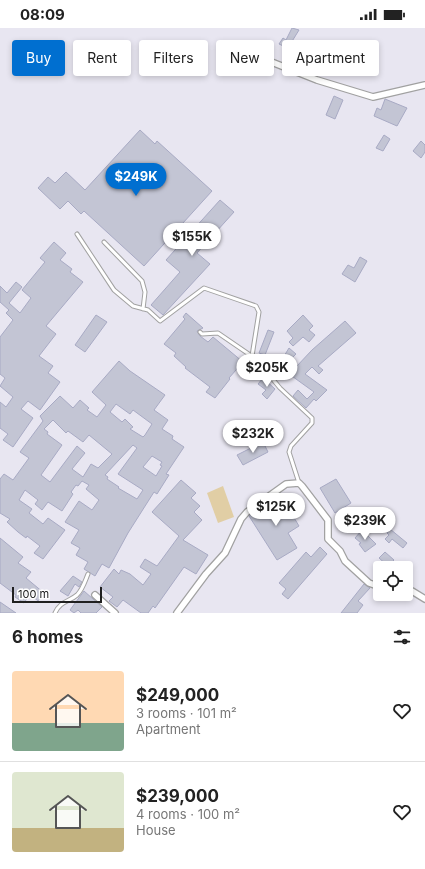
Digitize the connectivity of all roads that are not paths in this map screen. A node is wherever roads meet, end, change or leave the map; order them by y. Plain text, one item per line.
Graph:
1 (274, 63) edge
2 (425, 85) edge
3 (77, 234) dead end
4 (104, 242) dead end
5 (143, 308) junction
6 (200, 332) dead end
7 (252, 356) junction
8 (299, 483) junction
9 (88, 574) dead end
10 (373, 584) edge
11 (413, 592) edge
12 (95, 595) dead end
13 (425, 599) edge
14 (55, 613) edge
15 (115, 613) edge
16 (177, 613) edge

1 - 2 street
3 - 5 lane
4 - 5 lane
5 - 7 lane
6 - 7 lane
7 - 8 lane
8 - 10 street
8 - 16 street
9 - 14 lane
11 - 13 street
12 - 15 street

